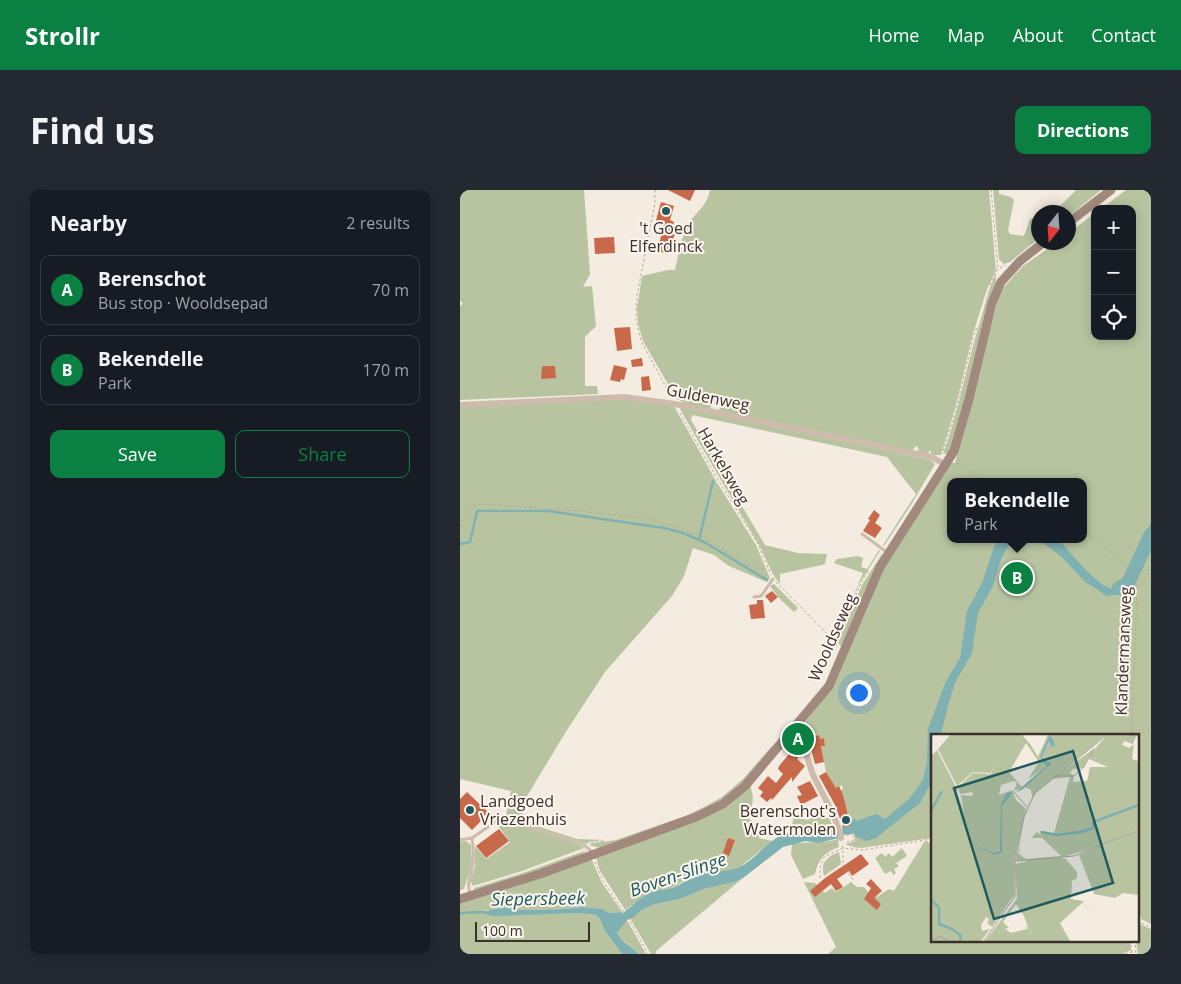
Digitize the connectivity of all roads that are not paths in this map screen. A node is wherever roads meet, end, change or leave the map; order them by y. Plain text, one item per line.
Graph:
1 (1111, 190) edge
2 (1076, 217) edge
3 (1034, 250) edge
4 (460, 405) edge
5 (945, 462) junction
6 (862, 534) dead end
7 (889, 553) junction
8 (773, 579) road end
9 (754, 597) dead end
10 (792, 732) junction
11 (472, 838) junction
12 (841, 838) road end
13 (460, 840) edge
14 (590, 850) junction
15 (470, 896) junction
16 (460, 899) edge

1 - 2 main road
3 - 5 main road, Wooldseweg
4 - 5 street, Guldenweg
5 - 7 main road, Wooldseweg
6 - 7 lane
7 - 10 main road, Wooldseweg
8 - 9 lane
10 - 12 street
10 - 14 main road, Wooldseweg
11 - 13 lane
11 - 14 lane
11 - 15 lane
14 - 15 main road, Wooldseweg
15 - 16 main road, Wooldseweg

